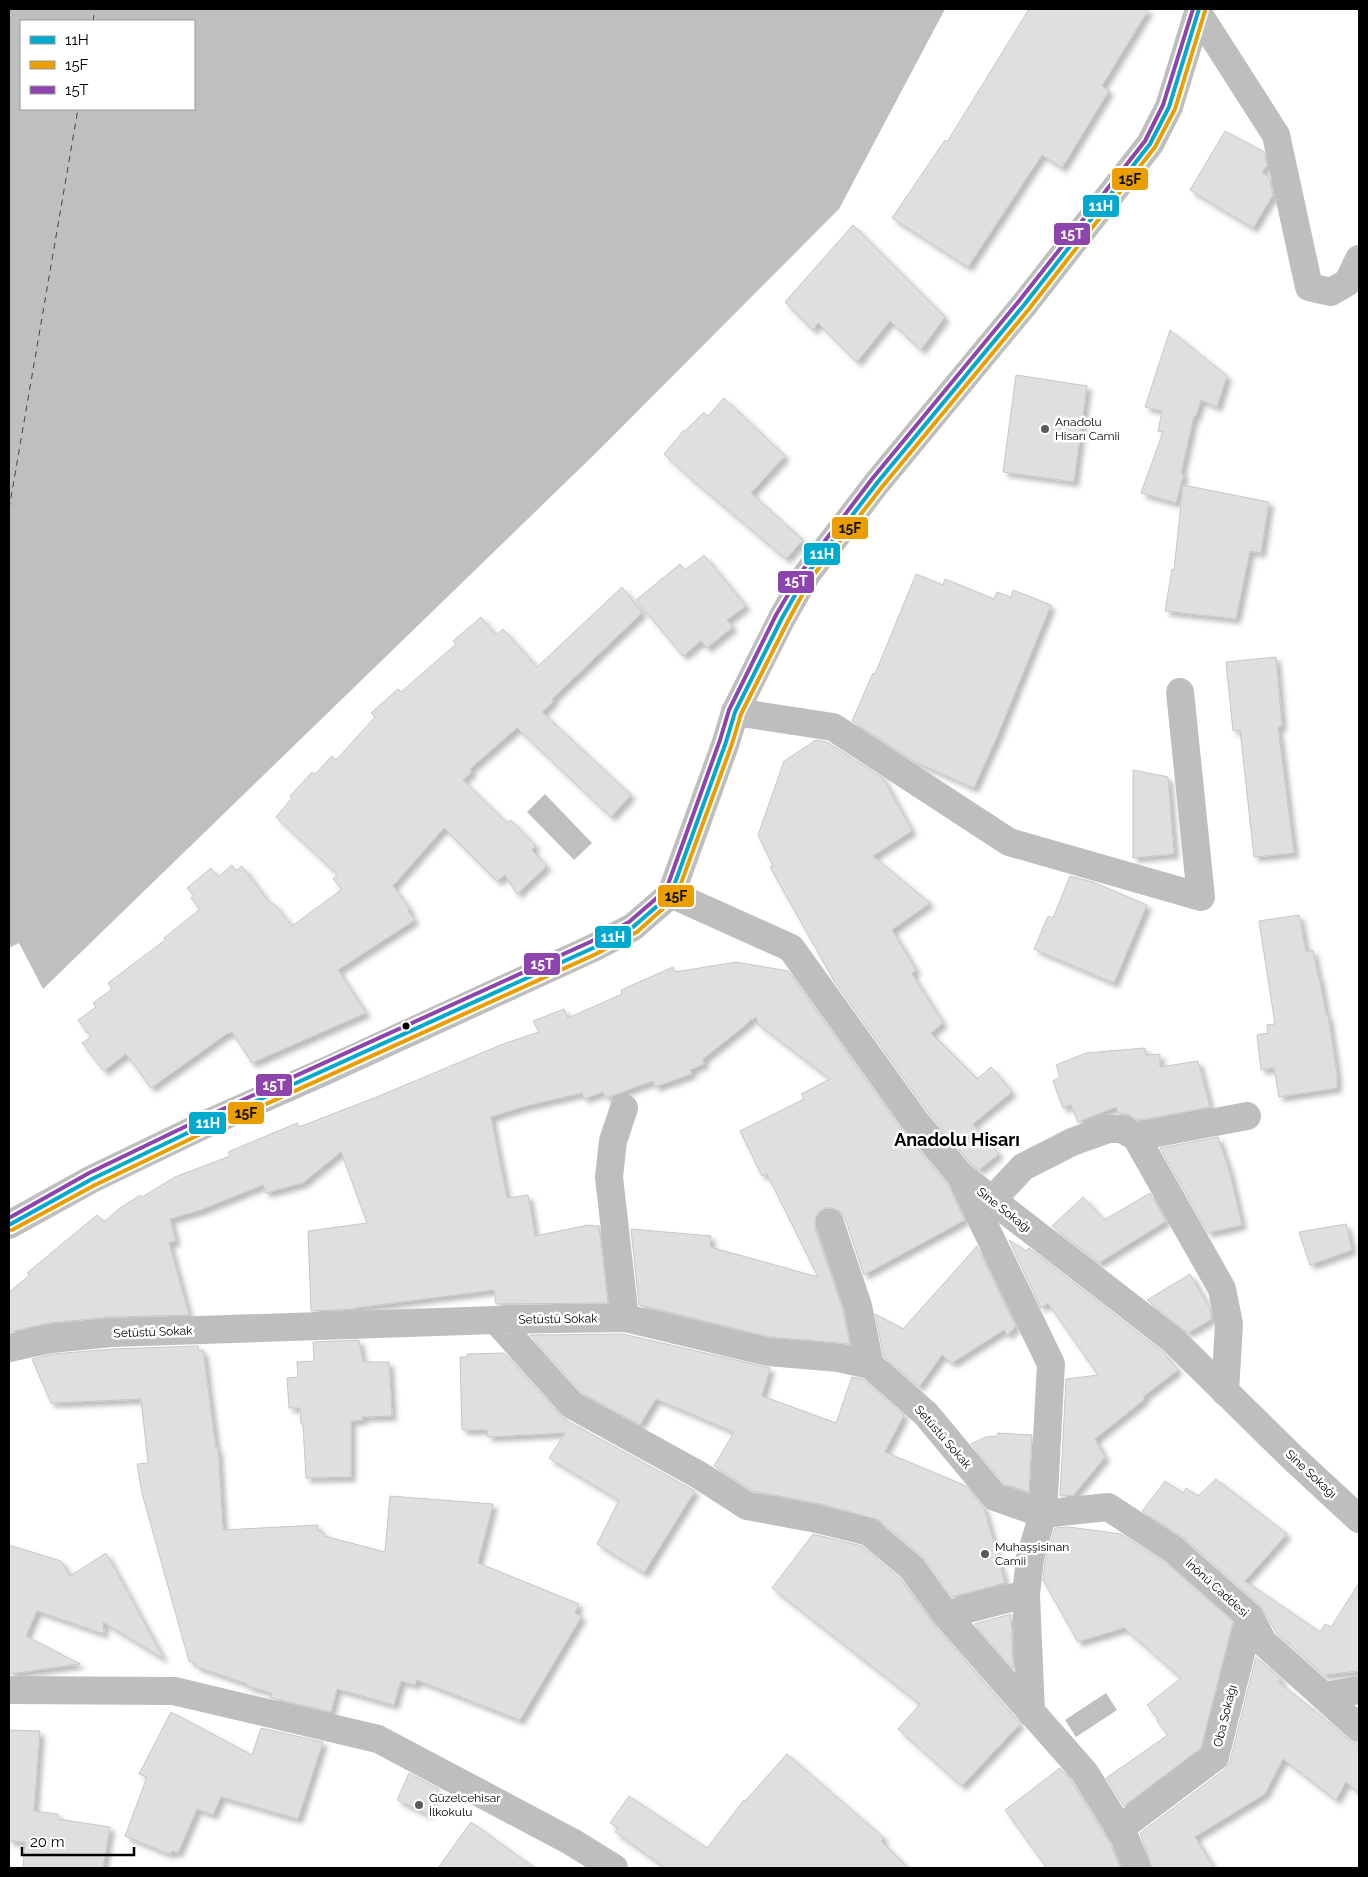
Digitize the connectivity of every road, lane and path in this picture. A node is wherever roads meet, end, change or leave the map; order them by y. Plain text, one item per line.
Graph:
1 (1198, 11) edge
2 (1359, 259) edge
3 (1180, 692) dead end
4 (735, 712) junction
5 (671, 894) junction
6 (624, 1108) dead end
7 (1246, 1116) dead end
8 (1136, 1137) junction
9 (960, 1175) junction
10 (992, 1200) junction
11 (830, 1223) dead end
12 (9, 1225) edge
13 (625, 1318) junction
14 (496, 1320) junction
15 (9, 1348) edge
16 (870, 1365) junction
17 (1225, 1392) junction
18 (1043, 1514) junction
19 (1359, 1518) edge
20 (1026, 1594) junction
21 (946, 1615) junction
22 (1250, 1617) junction
23 (9, 1690) edge
24 (1359, 1690) edge
25 (1325, 1696) junction
26 (1031, 1712) junction
27 (1359, 1728) edge
28 (1119, 1829) junction
29 (614, 1868) edge
30 (1137, 1868) edge

1 - 2 street
1 - 4 street
3 - 4 street
4 - 5 street
5 - 9 street, Sine Sokağı
5 - 12 street
6 - 13 street
7 - 8 street
8 - 10 street
8 - 17 street
9 - 10 street, Sine Sokağı
9 - 18 street
10 - 17 street, Sine Sokağı
11 - 16 street
13 - 14 street, Setüstü Sokak
13 - 16 street, Setüstü Sokak
14 - 15 street, Setüstü Sokak
14 - 21 street
16 - 18 street, Setüstü Sokak
17 - 19 street, Sine Sokağı
18 - 20 street
18 - 22 street, İnönü Caddesi
20 - 21 street
20 - 26 street
21 - 26 street
22 - 25 street, İnönü Caddesi
22 - 28 street, Oba Sokağı
23 - 29 street
24 - 25 street
25 - 27 street, İnönü Caddesi
26 - 28 street
28 - 30 street

